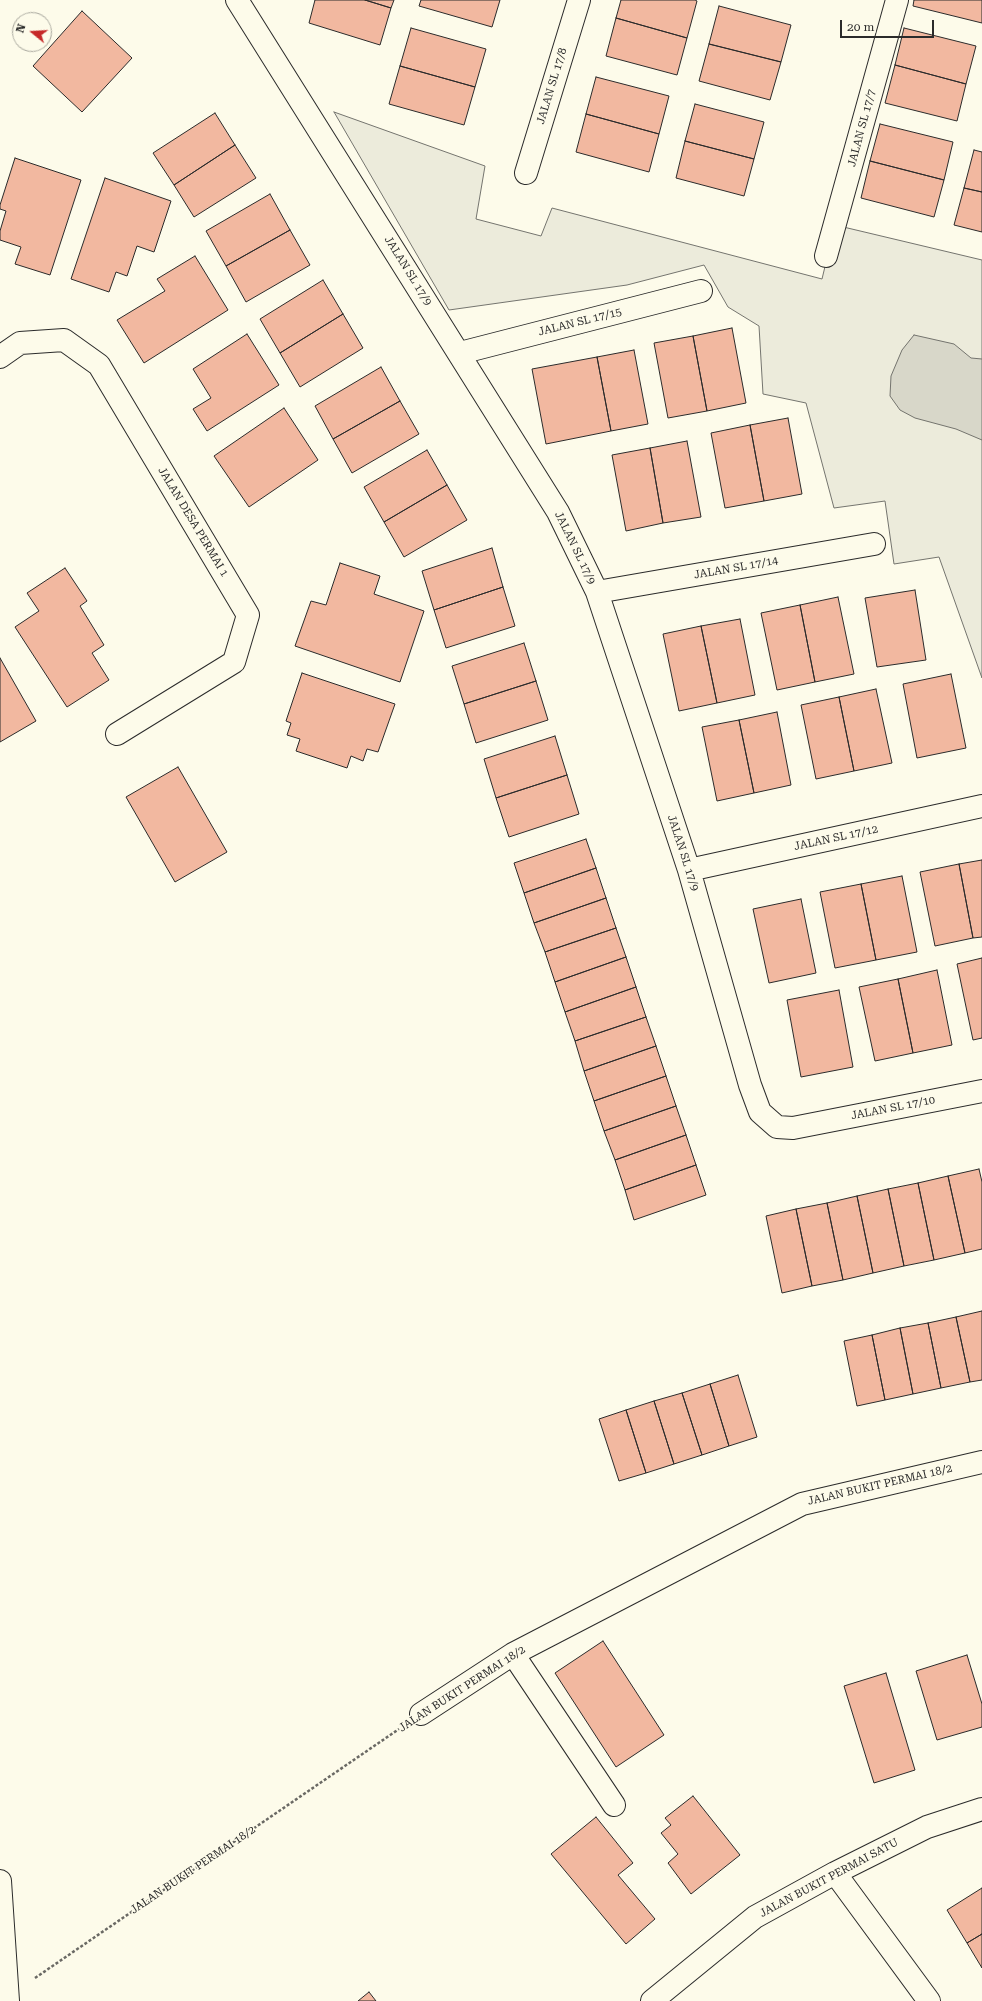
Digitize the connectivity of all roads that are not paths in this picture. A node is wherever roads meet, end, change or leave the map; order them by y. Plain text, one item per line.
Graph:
1 (238, 0) edge
2 (579, 0) edge
3 (897, 0) edge
4 (526, 173) dead end
5 (826, 256) dead end
6 (701, 292) dead end
7 (460, 353) junction
8 (0, 357) edge
9 (874, 544) dead end
10 (597, 592) junction
11 (117, 734) dead end
12 (982, 806) edge
13 (689, 870) junction
14 (982, 1091) edge
15 (804, 1126) joint
16 (982, 1462) edge
17 (513, 1654) junction
18 (421, 1714) road end
19 (614, 1805) dead end
20 (982, 1808) edge
21 (835, 1873) junction
22 (0, 1881) edge
23 (8, 1999) edge
24 (652, 2001) edge
25 (929, 2001) edge

1 - 7 street, JALAN SL 17/9
2 - 4 street, JALAN SL 17/8
3 - 5 street, JALAN SL 17/7
6 - 7 street, JALAN SL 17/15
7 - 10 street, JALAN SL 17/9
8 - 11 street, JALAN DESA PERMAI 1
9 - 10 street, JALAN SL 17/14
10 - 13 street, JALAN SL 17/9
12 - 13 street, JALAN SL 17/12
13 - 15 street, JALAN SL 17/9
14 - 15 street, JALAN SL 17/10
16 - 17 street, JALAN BUKIT PERMAI 18/2
17 - 18 street, JALAN BUKIT PERMAI 18/2
17 - 19 street
20 - 21 street, JALAN BUKIT PERMAI SATU
21 - 24 street, JALAN BUKIT PERMAI SATU
21 - 25 street
22 - 23 street

